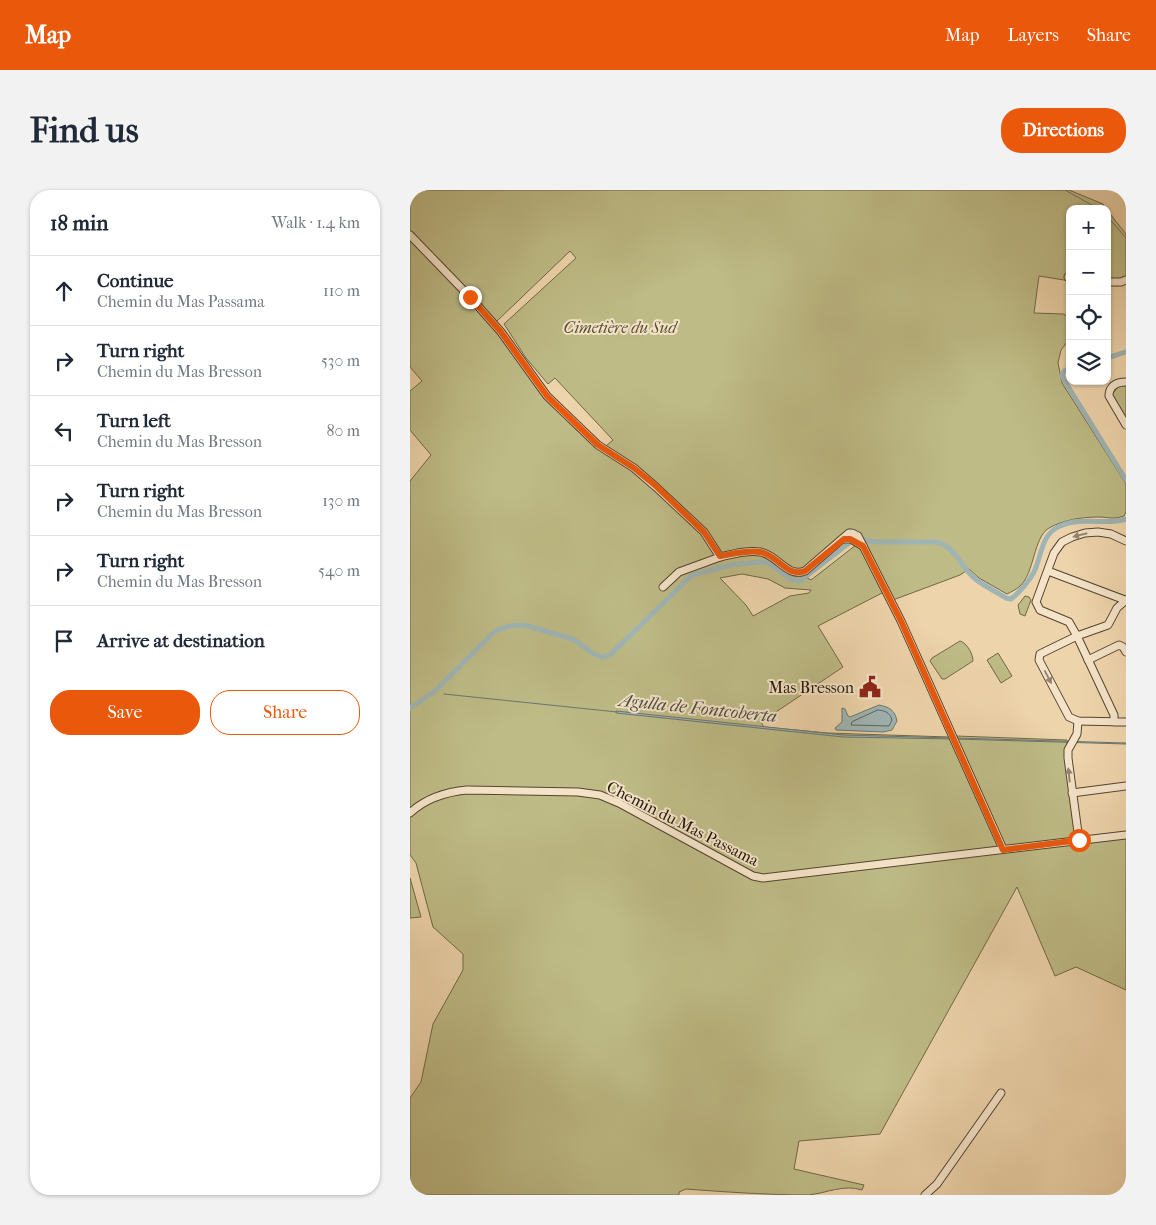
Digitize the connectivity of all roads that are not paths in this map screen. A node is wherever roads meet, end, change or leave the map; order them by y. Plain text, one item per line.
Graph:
1 (410, 235) edge
2 (1126, 280) edge
3 (1111, 282) edge
4 (1126, 382) edge
5 (1126, 424) edge
6 (1126, 541) edge
7 (720, 556) junction
8 (1048, 571) junction
9 (663, 587) dead end
10 (1126, 600) edge
11 (1076, 636) junction
12 (1126, 652) edge
13 (1088, 660) junction
14 (1078, 721) junction
15 (1114, 722) junction
16 (1126, 722) edge
17 (1126, 786) edge
18 (1072, 793) junction
19 (410, 813) edge
20 (1126, 834) edge
21 (1079, 840) junction
22 (1003, 850) junction
23 (1001, 1093) dead end
24 (925, 1195) edge

1 - 7 street
2 - 3 street
4 - 5 street
6 -> 8 street
7 - 9 street
7 - 22 street
8 - 10 street
8 - 11 street
10 - 11 street
11 - 13 street
11 -> 14 street
12 - 13 street
13 - 15 street
14 - 15 street
18 -> 14 street
15 - 16 street
17 - 18 street
18 - 21 street
19 - 22 street, Chemin du Mas Passama
20 - 21 street, Chemin du Mas Passama
21 - 22 street, Chemin du Mas Passama
23 - 24 street

